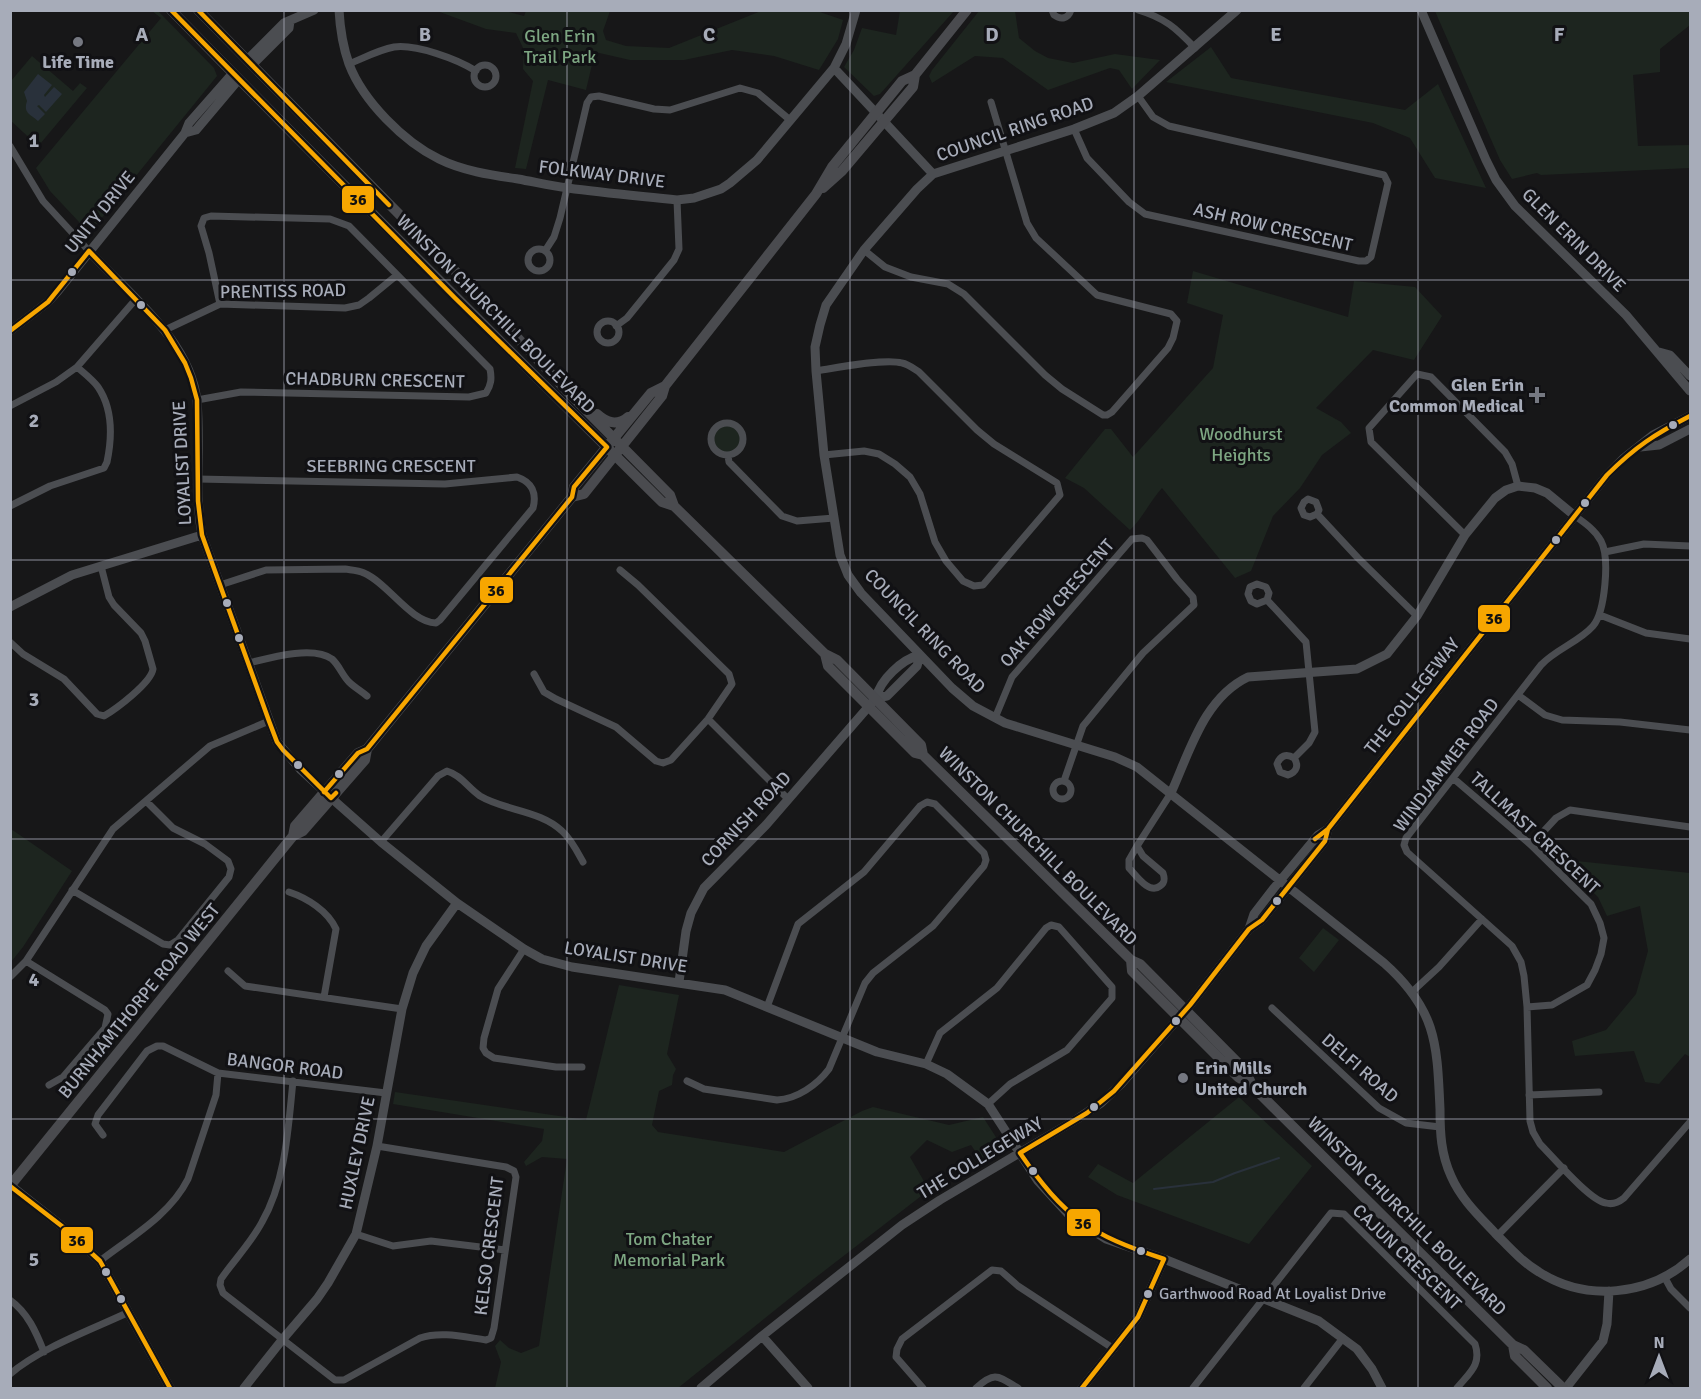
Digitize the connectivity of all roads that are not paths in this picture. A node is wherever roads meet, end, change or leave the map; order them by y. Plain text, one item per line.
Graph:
1 (171, 10) edge
2 (198, 10) edge
3 (314, 10) edge
4 (339, 10) edge
5 (856, 10) edge
6 (1052, 10) edge
7 (1071, 10) edge
8 (1138, 10) edge
9 (1238, 10) edge
10 (1420, 10) edge
11 (965, 13) edge
12 (1195, 48) junction
13 (249, 63) junction
14 (349, 64) junction
15 (834, 68) junction
16 (476, 71) dead end
17 (915, 75) junction
18 (236, 76) junction
19 (1138, 96) junction
20 (991, 102) dead end
21 (876, 113) junction
22 (790, 120) junction
23 (884, 122) junction
24 (1074, 129) junction
25 (10, 146) edge
26 (1006, 150) junction
27 (933, 174) junction
28 (567, 188) junction
29 (816, 194) junction
30 (677, 200) junction
31 (864, 250) junction
32 (89, 251) junction
33 (545, 251) dead end
34 (397, 275) junction
35 (135, 299) junction
36 (220, 304) junction
37 (616, 326) dead end
38 (165, 330) junction
39 (10, 331) edge
40 (1659, 352) junction
41 (77, 367) junction
42 (816, 371) junction
43 (1690, 376) edge
44 (665, 386) junction
45 (1690, 390) edge
46 (568, 392) junction
47 (651, 393) junction
48 (197, 400) junction
49 (10, 406) edge
50 (1690, 416) edge
51 (1690, 429) edge
52 (614, 447) junction
53 (1640, 447) junction
54 (824, 455) junction
55 (728, 456) junction
56 (198, 479) junction
57 (1518, 486) junction
58 (10, 506) edge
59 (1317, 514) dead end
60 (1575, 516) junction
61 (834, 518) junction
62 (202, 535) junction
63 (1466, 535) junction
64 (1690, 546) edge
65 (1605, 552) junction
66 (101, 566) junction
67 (620, 570) dead end
68 (220, 585) junction
69 (1267, 600) dead end
70 (10, 608) edge
71 (1600, 615) junction
72 (1417, 616) junction
73 (1690, 639) edge
74 (10, 642) edge
75 (825, 654) junction
76 (920, 655) junction
77 (249, 663) junction
78 (1310, 672) junction
79 (534, 674) dead end
80 (1518, 695) junction
81 (368, 696) dead end
82 (876, 698) junction
83 (868, 707) junction
84 (995, 718) junction
85 (708, 719) junction
86 (269, 721) junction
87 (1690, 730) edge
88 (1077, 745) junction
89 (923, 755) junction
90 (1294, 758) dead end
91 (1453, 778) junction
92 (1064, 781) dead end
93 (1171, 793) junction
94 (328, 795) junction
95 (788, 799) junction
96 (146, 801) junction
97 (1690, 827) edge
98 (381, 842) junction
99 (1531, 845) junction
100 (1137, 846) junction
101 (583, 861) dead end
102 (1285, 884) junction
103 (72, 890) junction
104 (289, 892) dead end
105 (457, 903) junction
106 (1482, 919) junction
107 (524, 949) junction
108 (26, 961) junction
109 (228, 971) dead end
110 (10, 977) edge
111 (679, 982) junction
112 (1413, 992) junction
113 (324, 997) junction
114 (1527, 1006) junction
115 (767, 1007) junction
116 (1272, 1008) dead end
117 (402, 1009) junction
118 (1182, 1014) junction
119 (842, 1039) junction
120 (926, 1064) junction
121 (582, 1067) dead end
122 (218, 1074) junction
123 (293, 1081) junction
124 (687, 1081) dead end
125 (49, 1085) dead end
126 (1599, 1092) dead end
127 (386, 1093) junction
128 (1529, 1095) junction
129 (988, 1104) junction
130 (1690, 1122) edge
131 (1440, 1127) junction
132 (103, 1135) dead end
133 (377, 1146) junction
134 (1020, 1153) junction
135 (1564, 1168) junction
136 (11, 1185) edge
137 (356, 1234) junction
138 (1498, 1235) junction
139 (505, 1250) junction
140 (1164, 1259) junction
141 (1690, 1259) edge
142 (100, 1261) junction
143 (1665, 1278) junction
144 (1609, 1292) junction
145 (1264, 1299) junction
146 (10, 1300) edge
147 (1690, 1308) edge
148 (129, 1312) junction
149 (762, 1336) junction
150 (1343, 1338) junction
151 (282, 1340) junction
152 (1513, 1345) junction
153 (1114, 1349) junction
154 (44, 1352) junction
155 (10, 1374) edge
156 (170, 1389) edge
157 (244, 1389) edge
158 (701, 1389) edge
159 (808, 1389) edge
160 (923, 1389) edge
161 (976, 1389) edge
162 (1018, 1389) edge
163 (1082, 1389) edge
164 (1193, 1389) edge
165 (1304, 1389) edge
166 (1382, 1389) edge
167 (1457, 1389) edge
168 (1546, 1389) edge
169 (1564, 1389) edge

1 - 18 main road, WINSTON CHURCHILL BOULEVARD
2 - 13 main road, WINSTON CHURCHILL BOULEVARD
3 - 13 street
4 - 14 street, FOLKWAY DRIVE
5 - 15 street, FOLKWAY DRIVE
6 - 7 street
8 - 12 street
9 - 12 street, COUNCIL RING ROAD
10 - 40 street, GLEN ERIN DRIVE
11 - 17 main road, BURNHAMTHORPE ROAD WEST
12 - 19 street, COUNCIL RING ROAD
13 - 18 main road
13 - 46 main road, WINSTON CHURCHILL BOULEVARD
14 - 16 street
14 - 28 street, FOLKWAY DRIVE
15 - 21 street
15 - 22 street, FOLKWAY DRIVE
17 - 21 main road, BURNHAMTHORPE ROAD WEST
17 - 23 main road, BURNHAMTHORPE ROAD WEST
18 - 32 street, UNITY DRIVE
18 - 52 main road, WINSTON CHURCHILL BOULEVARD
19 - 24 street, COUNCIL RING ROAD
19 - 24 street, ASH ROW CRESCENT
20 - 26 street
21 - 23 street
21 - 29 main road, BURNHAMTHORPE ROAD WEST
22 - 28 street
22 - 30 street, FOLKWAY DRIVE
23 - 27 street
23 - 29 main road, BURNHAMTHORPE ROAD WEST
24 - 26 street, COUNCIL RING ROAD
25 - 32 street
26 - 27 street, COUNCIL RING ROAD
26 - 31 street
27 - 31 street, COUNCIL RING ROAD
28 - 30 street, FOLKWAY DRIVE
28 - 33 street
29 - 44 main road, BURNHAMTHORPE ROAD WEST
30 - 37 street
31 - 42 street, COUNCIL RING ROAD
32 - 35 street, LOYALIST DRIVE
32 - 39 street, UNITY DRIVE
34 - 36 street, PRENTISS ROAD
34 - 36 street, CHADBURN CRESCENT
34 - 48 street, CHADBURN CRESCENT
35 - 38 street, LOYALIST DRIVE
35 - 41 street
36 - 38 street, PRENTISS ROAD
38 - 48 street, LOYALIST DRIVE
40 - 43 street, GLEN ERIN DRIVE
40 - 45 street, GLEN ERIN DRIVE
41 - 49 street
41 - 58 street
42 - 54 street, COUNCIL RING ROAD
42 - 54 street
44 - 47 main road, BURNHAMTHORPE ROAD WEST
44 - 52 main road, BURNHAMTHORPE ROAD WEST
46 - 47 main road
46 - 52 main road, WINSTON CHURCHILL BOULEVARD
47 - 52 main road, BURNHAMTHORPE ROAD WEST
48 - 56 street, LOYALIST DRIVE
50 - 53 street, THE COLLEGEWAY
51 - 53 street, THE COLLEGEWAY
52 - 75 main road, WINSTON CHURCHILL BOULEVARD
52 - 94 main road, BURNHAMTHORPE ROAD WEST
53 - 60 street, THE COLLEGEWAY
54 - 61 street, COUNCIL RING ROAD
55 - 55 street
55 - 61 street
56 - 62 street, LOYALIST DRIVE
56 - 68 street, SEEBRING CRESCENT
57 - 60 street
57 - 63 street
57 - 63 street
59 - 72 street
60 - 65 street
60 - 102 street, THE COLLEGEWAY
61 - 76 street, COUNCIL RING ROAD
62 - 66 street
62 - 68 street, LOYALIST DRIVE
63 - 72 street
64 - 65 street
65 - 71 street
66 - 70 street
66 - 74 street
67 - 85 street
68 - 77 street, LOYALIST DRIVE
69 - 78 street
71 - 73 street
71 - 80 street, WINDJAMMER ROAD
72 - 78 street
75 - 82 main road, WINSTON CHURCHILL BOULEVARD
75 - 83 main road, WINSTON CHURCHILL BOULEVARD
76 - 82 street, CORNISH ROAD
76 - 84 street, COUNCIL RING ROAD
77 - 81 street
77 - 86 street, LOYALIST DRIVE
78 - 90 street
78 - 93 street
79 - 85 street
80 - 87 street
80 - 91 street, WINDJAMMER ROAD
82 - 83 street, CORNISH ROAD
82 - 89 main road, WINSTON CHURCHILL BOULEVARD
83 - 89 main road, WINSTON CHURCHILL BOULEVARD
83 - 95 street, CORNISH ROAD
84 - 88 street, COUNCIL RING ROAD
84 - 88 street, OAK ROW CRESCENT
85 - 95 street
86 - 94 street, LOYALIST DRIVE
86 - 96 street
88 - 92 street, OAK ROW CRESCENT
88 - 93 street, COUNCIL RING ROAD
89 - 118 main road, WINSTON CHURCHILL BOULEVARD
91 - 99 street, TALLMAST CRESCENT
91 - 106 street, WINDJAMMER ROAD
93 - 100 street
93 - 102 street, COUNCIL RING ROAD
94 - 98 street, LOYALIST DRIVE
94 - 136 main road, BURNHAMTHORPE ROAD WEST
95 - 111 street, CORNISH ROAD
96 - 103 street
96 - 103 street
97 - 99 street
98 - 101 street
98 - 105 street, LOYALIST DRIVE
99 - 114 street, TALLMAST CRESCENT
100 - 100 street
102 - 112 street, COUNCIL RING ROAD
102 - 118 street, THE COLLEGEWAY
103 - 108 street
104 - 113 street
105 - 107 street, LOYALIST DRIVE
105 - 117 street, HUXLEY DRIVE
106 - 112 street
106 - 114 street, WINDJAMMER ROAD
107 - 111 street, LOYALIST DRIVE
107 - 121 street
108 - 110 street
108 - 125 street
109 - 113 street
111 - 115 street, LOYALIST DRIVE
112 - 131 street, COUNCIL RING ROAD
113 - 117 street
114 - 128 street, WINDJAMMER ROAD
115 - 119 street, LOYALIST DRIVE
115 - 119 street
116 - 131 street, DELFI ROAD
117 - 127 street, HUXLEY DRIVE
118 - 134 street, THE COLLEGEWAY
118 - 152 main road, WINSTON CHURCHILL BOULEVARD
119 - 120 street, LOYALIST DRIVE
119 - 124 street
120 - 129 street, LOYALIST DRIVE
120 - 129 street
122 - 123 street, BANGOR ROAD
122 - 132 street, BANGOR ROAD
122 - 142 street
123 - 127 street, BANGOR ROAD
123 - 151 street
126 - 128 street
127 - 133 street, HUXLEY DRIVE
128 - 135 street, WINDJAMMER ROAD
129 - 134 street, LOYALIST DRIVE
130 - 135 street, WINDJAMMER ROAD
131 - 138 street, COUNCIL RING ROAD
133 - 137 street, HUXLEY DRIVE
133 - 139 street, KELSO CRESCENT
134 - 140 street, LOYALIST DRIVE
134 - 149 street, THE COLLEGEWAY
135 - 138 street
136 - 142 street
137 - 139 street
137 - 151 street, HUXLEY DRIVE
138 - 144 street, COUNCIL RING ROAD
139 - 151 street, KELSO CRESCENT
140 - 145 street, LOYALIST DRIVE
140 - 153 street
141 - 143 street, COUNCIL RING ROAD
142 - 148 street
143 - 144 street, COUNCIL RING ROAD
143 - 147 street
144 - 169 street
145 - 150 street, LOYALIST DRIVE
145 - 164 street
145 - 167 street, CAJUN CRESCENT
146 - 154 street
148 - 154 street
148 - 156 street
149 - 158 street, THE COLLEGEWAY
149 - 159 street
150 - 165 street
150 - 166 street, LOYALIST DRIVE
151 - 157 street, HUXLEY DRIVE
152 - 168 main road, WINSTON CHURCHILL BOULEVARD
152 - 169 main road, WINSTON CHURCHILL BOULEVARD
153 - 160 street
153 - 163 street
154 - 155 street
161 - 162 street

